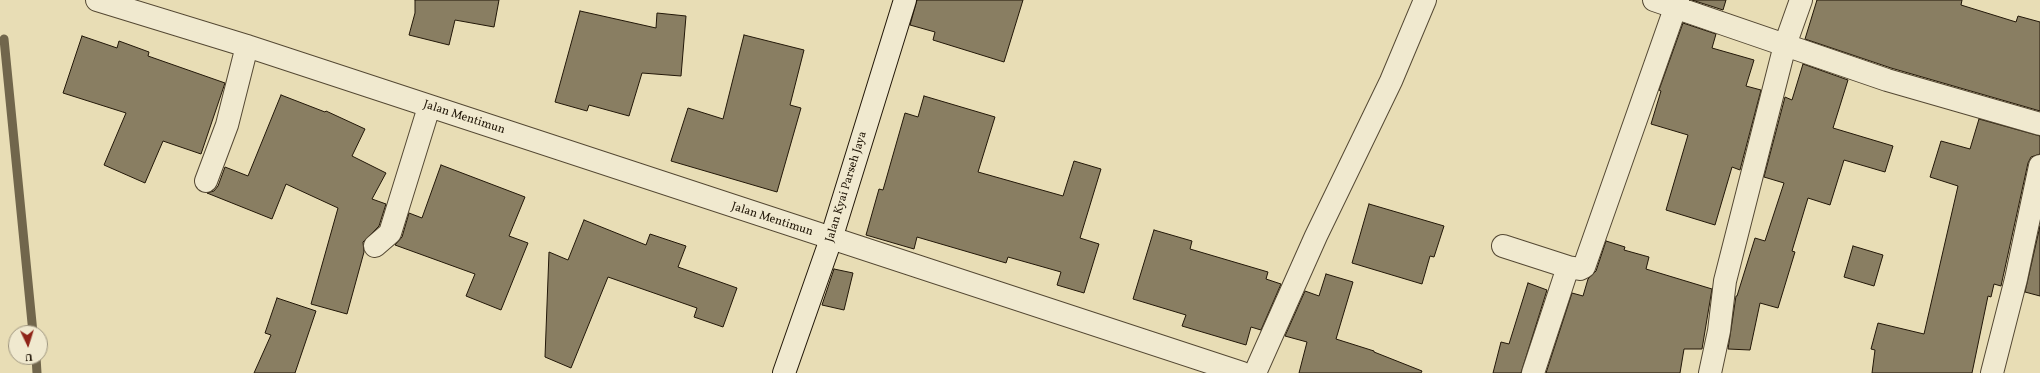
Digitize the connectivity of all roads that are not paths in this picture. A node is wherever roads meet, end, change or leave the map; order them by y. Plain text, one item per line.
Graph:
1 (96, 0) edge
2 (905, 0) edge
3 (1425, 0) edge
4 (1654, 0) edge
5 (1801, 0) edge
6 (1677, 4) edge
7 (1785, 45) junction
8 (247, 46) junction
9 (429, 107) junction
10 (2040, 124) edge
11 (2040, 166) edge
12 (206, 180) dead end
13 (831, 239) junction
14 (375, 246) dead end
15 (1503, 246) dead end
16 (1568, 267) junction
17 (1242, 372) edge
18 (784, 373) edge
19 (1533, 373) edge
20 (1710, 373) edge
21 (1992, 373) edge

1 - 8 street, Jalan Mentimun
2 - 13 street, Jalan Kyai Parseh Jaya
3 - 17 street
4 - 6 street
5 - 7 street
6 - 7 street
6 - 16 street
7 - 10 street
7 - 20 street
8 - 9 street, Jalan Mentimun
8 - 12 street
9 - 13 street, Jalan Mentimun
9 - 14 street
11 - 21 street
13 - 17 street, Jalan Mentimun
13 - 18 street, Jalan Kyai Parseh Jaya
15 - 16 street
16 - 19 street

